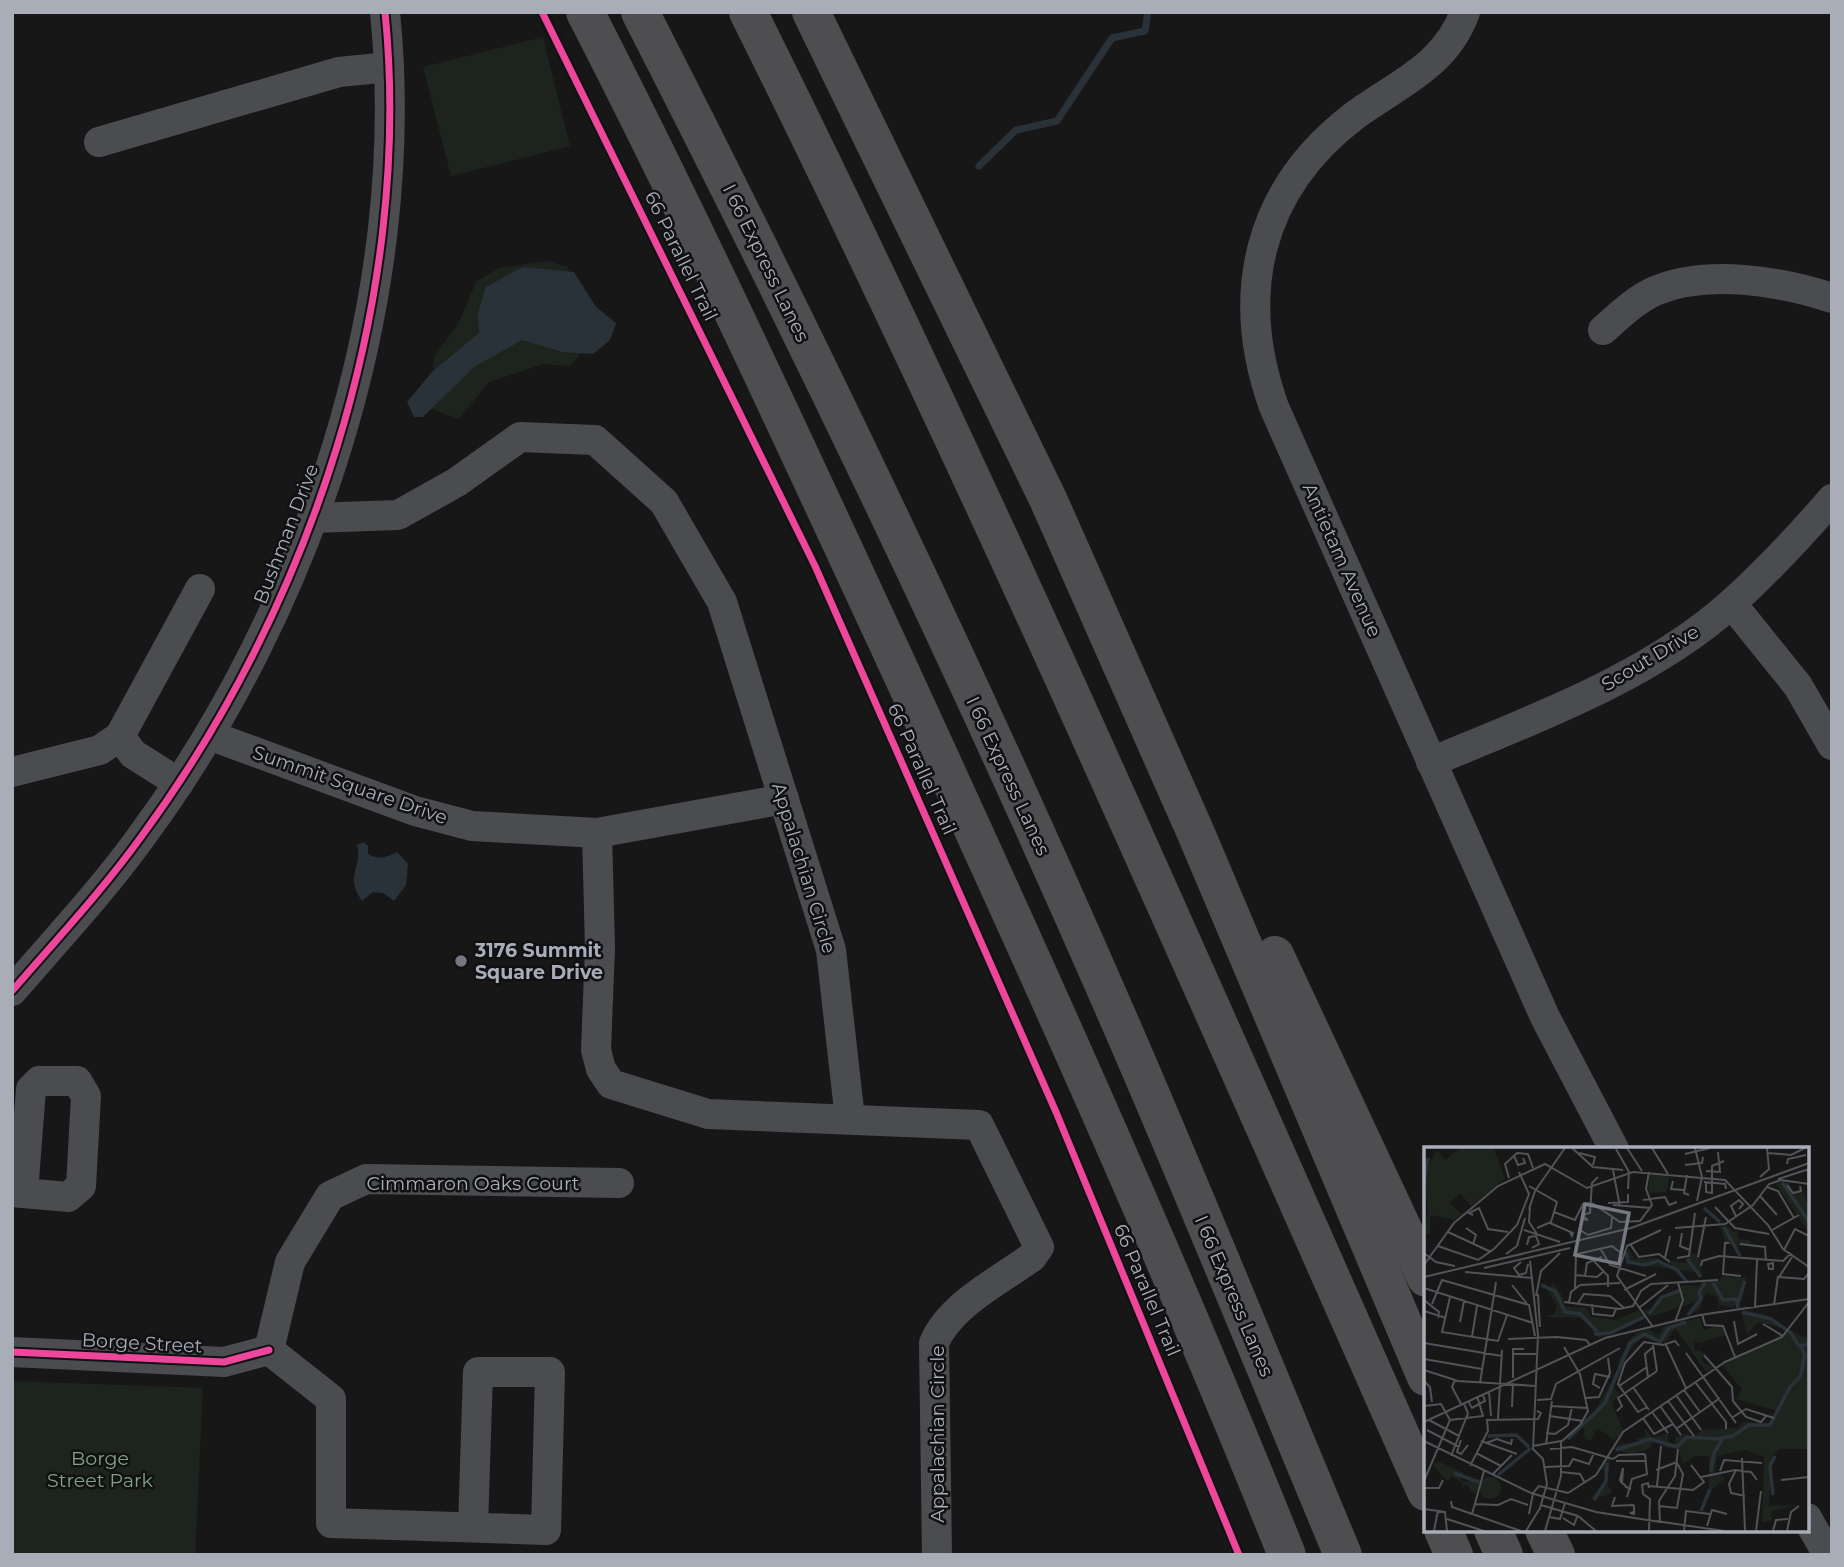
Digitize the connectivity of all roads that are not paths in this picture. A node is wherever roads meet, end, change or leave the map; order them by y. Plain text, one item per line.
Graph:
1 (386, 12) edge
2 (585, 12) edge
3 (640, 12) edge
4 (748, 12) edge
5 (811, 12) edge
6 (1465, 12) edge
7 (389, 67) junction
8 (99, 142) dead end
9 (1832, 298) edge
10 (1603, 330) dead end
11 (1048, 499) junction
12 (1832, 499) edge
13 (312, 518) junction
14 (200, 589) dead end
15 (1732, 604) junction
16 (209, 735) junction
17 (120, 736) junction
18 (1832, 745) edge
19 (1431, 762) junction
20 (12, 772) edge
21 (179, 783) junction
22 (784, 799) junction
23 (597, 833) junction
24 (12, 991) edge
25 (850, 1119) junction
26 (1613, 1147) edge
27 (619, 1183) dead end
28 (1424, 1274) edge
29 (269, 1350) junction
30 (12, 1352) edge
31 (1424, 1372) edge
32 (1424, 1487) edge
33 (1809, 1521) edge
34 (473, 1527) junction
35 (1444, 1532) edge
36 (1494, 1532) edge
37 (1545, 1532) edge
38 (1829, 1553) edge
39 (937, 1555) edge
40 (1287, 1555) edge
41 (1343, 1555) edge
42 (1454, 1555) edge
43 (1504, 1555) edge
44 (1556, 1555) edge

1 - 7 street, Bushman Drive
2 - 40 highway
3 - 41 highway, I 66 Express Lanes
4 - 32 highway
5 - 11 highway
6 - 19 street, Antietam Avenue
7 - 8 street
7 - 13 street, Bushman Drive
9 - 10 street
11 - 28 highway
11 - 31 highway
12 - 15 street, Scout Drive
13 - 16 street, Bushman Drive
13 - 22 street, Appalachian Circle
14 - 17 street
15 - 18 street
15 - 19 street, Scout Drive
16 - 21 street, Bushman Drive
16 - 23 street, Summit Square Drive
17 - 20 street
17 - 21 street
19 - 26 street, Antietam Avenue
21 - 24 street, Bushman Drive
22 - 23 street, Summit Square Drive
22 - 25 street, Appalachian Circle
23 - 25 street
25 - 39 street, Appalachian Circle
27 - 29 street, Cimmaron Oaks Court
29 - 30 street, Borge Street
29 - 34 street
33 - 38 street
34 - 34 street
35 - 42 highway
36 - 43 highway
37 - 44 highway

